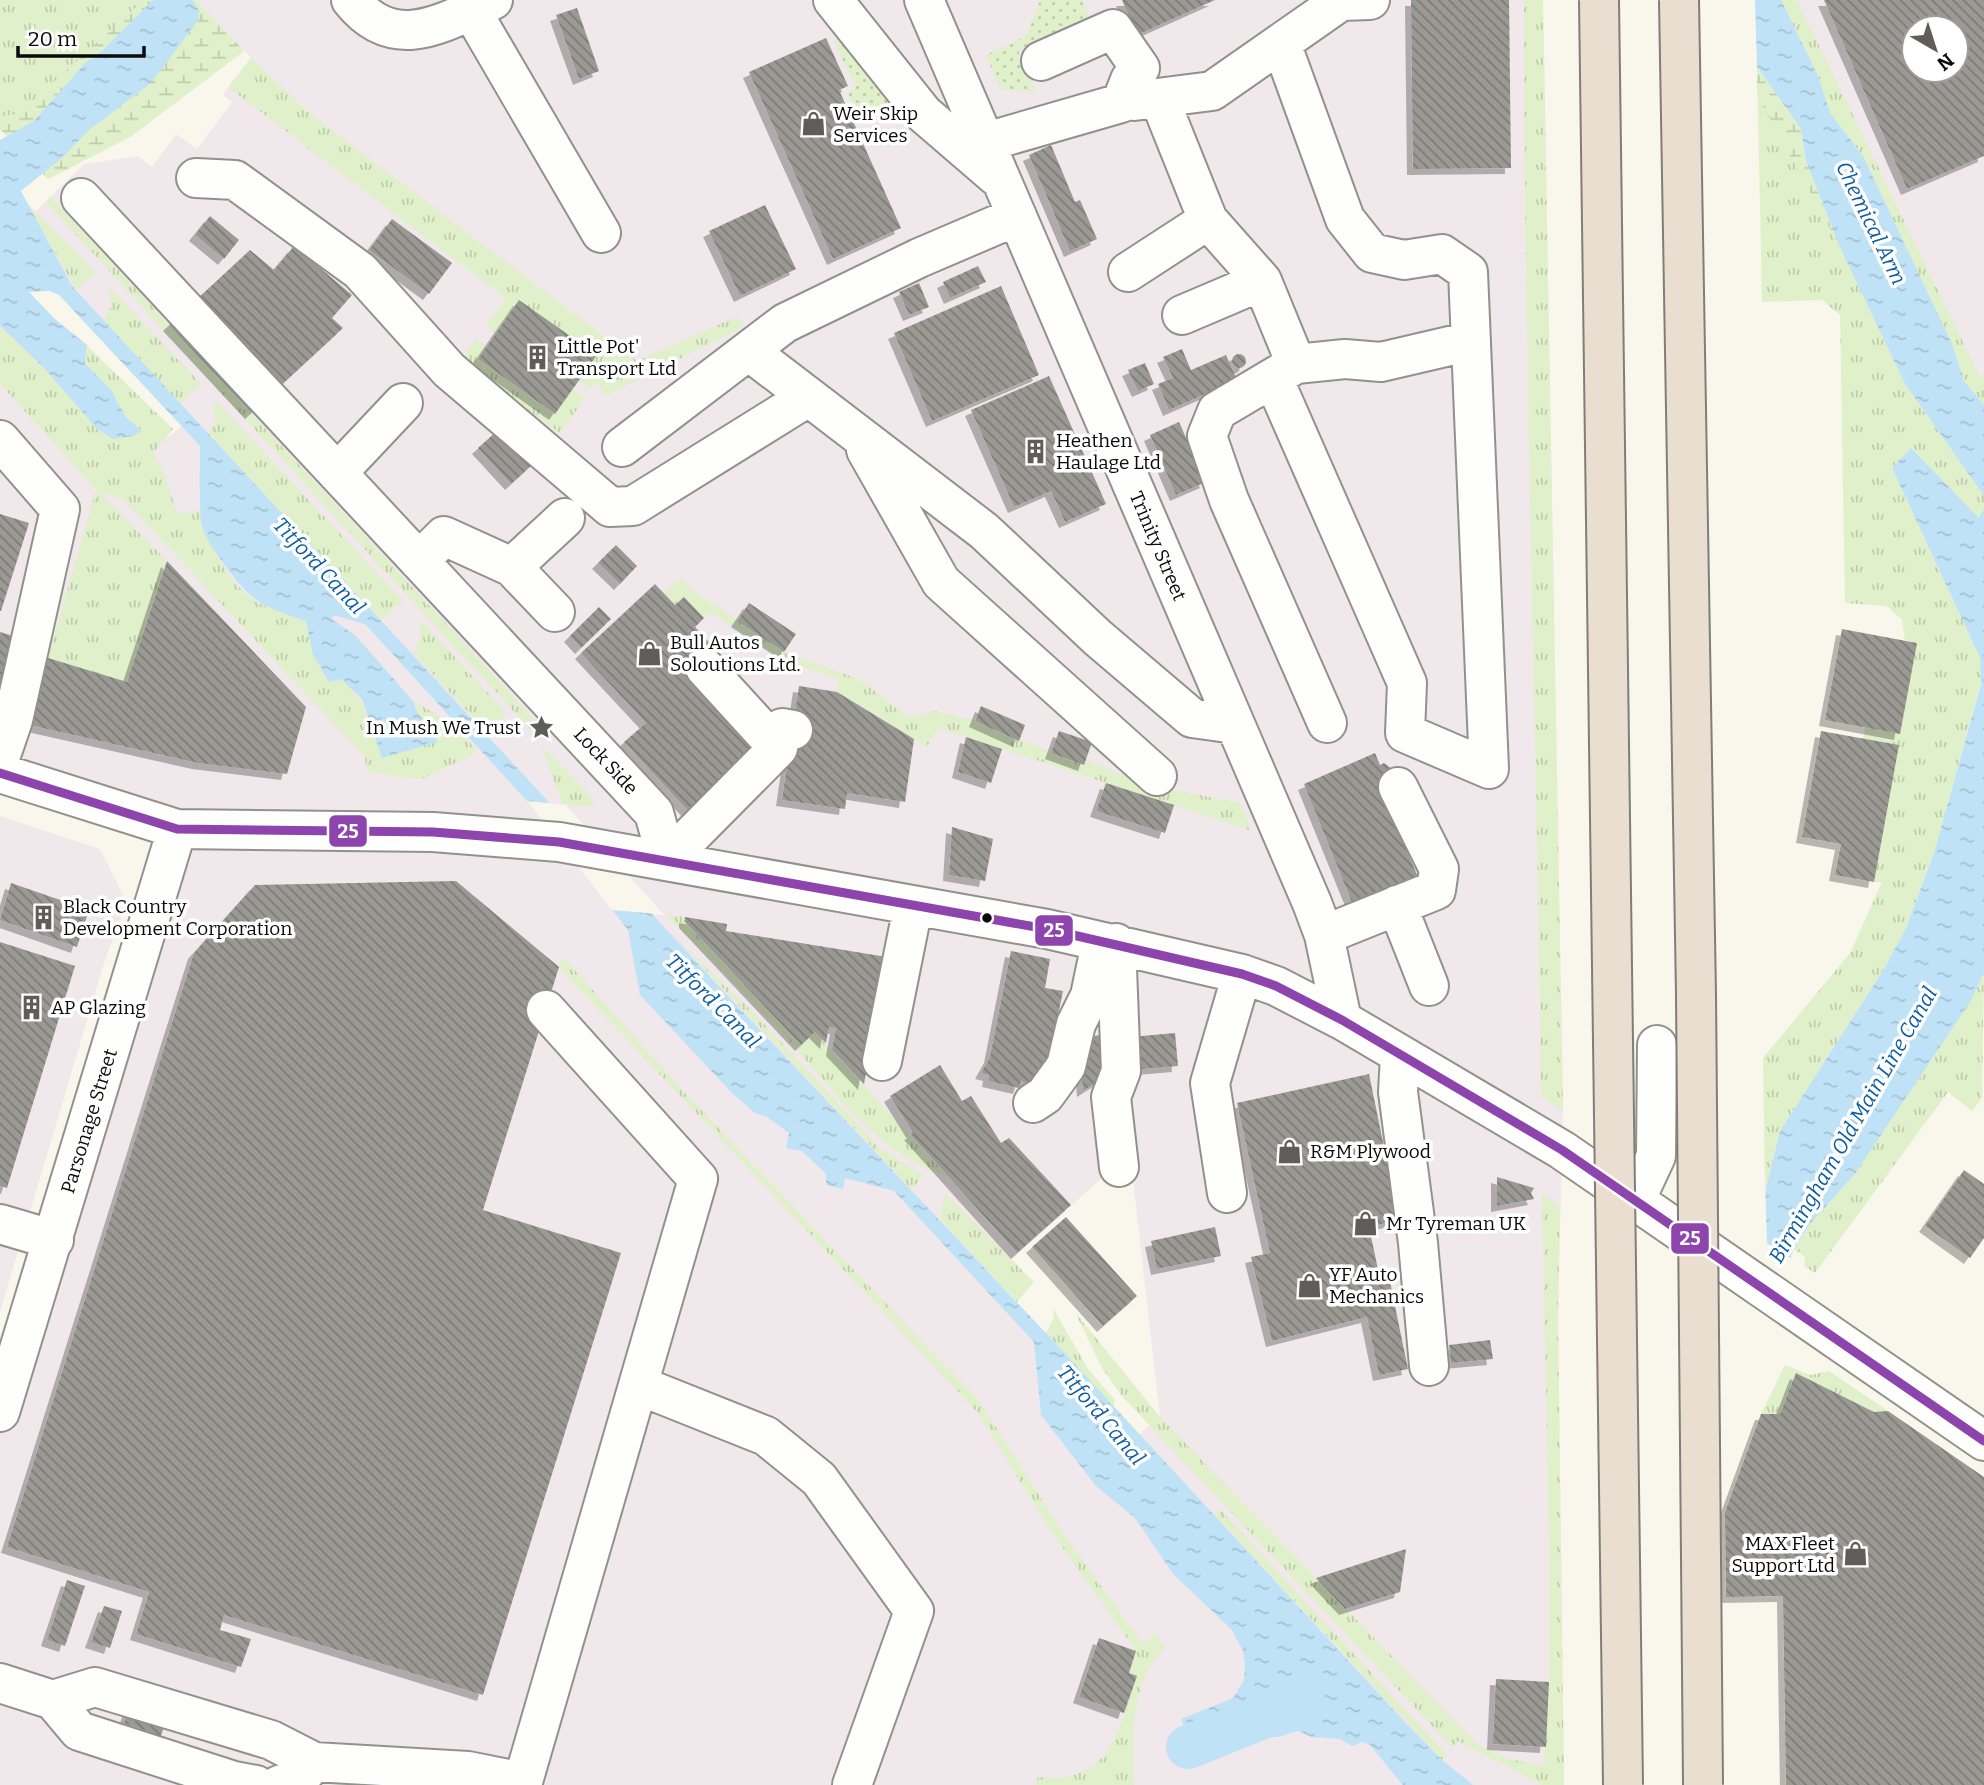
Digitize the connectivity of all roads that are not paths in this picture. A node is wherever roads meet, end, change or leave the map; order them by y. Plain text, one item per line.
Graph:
1 (351, 0) edge
2 (832, 0) edge
3 (898, 0) edge
4 (1370, 0) edge
5 (1599, 0) edge
6 (1679, 0) edge
7 (482, 5) edge
8 (935, 8) edge
9 (1281, 43) junction
10 (1041, 61) dead end
11 (1159, 98) junction
12 (1121, 103) junction
13 (986, 142) junction
14 (195, 178) dead end
15 (1003, 182) junction
16 (81, 198) dead end
17 (1017, 216) junction
18 (1208, 220) junction
19 (601, 233) dead end
20 (1128, 272) dead end
21 (1262, 281) junction
22 (1182, 315) dead end
23 (1471, 341) junction
24 (750, 352) junction
25 (1285, 371) junction
26 (808, 397) junction
27 (403, 403) dead end
28 (857, 434) junction
29 (0, 440) edge
30 (622, 447) dead end
31 (337, 472) junction
32 (565, 518) dead end
33 (419, 561) junction
34 (512, 567) junction
35 (555, 612) dead end
36 (712, 683) dead end
37 (1327, 723) dead end
38 (1235, 724) junction
39 (0, 758) edge
40 (0, 773) edge
41 (1157, 776) dead end
42 (1398, 787) dead end
43 (177, 829) junction
44 (667, 860) junction
45 (1397, 905) junction
46 (913, 907) junction
47 (1324, 935) junction
48 (1109, 942) junction
49 (1242, 974) junction
50 (1429, 986) dead end
51 (546, 1010) dead end
52 (1342, 1020) junction
53 (1657, 1045) dead end
54 (1400, 1056) junction
55 (882, 1061) dead end
56 (1033, 1103) dead end
57 (1119, 1167) dead end
58 (1227, 1194) dead end
59 (1636, 1199) junction
60 (0, 1224) edge
61 (54, 1240) junction
62 (1429, 1366) dead end
63 (638, 1385) junction
64 (0, 1412) edge
65 (1984, 1441) edge
66 (0, 1683) edge
67 (53, 1700) junction
68 (314, 1762) junction
69 (523, 1784) edge
70 (256, 1785) edge
71 (279, 1785) edge
72 (852, 1785) edge
73 (1623, 1785) edge
74 (1703, 1785) edge

1 - 7 street
2 - 15 street
3 - 8 street
4 - 9 street
5 - 73 highway, bridge
6 - 74 highway, bridge
7 - 19 street
8 - 13 street, Trinity Street
9 - 11 street
9 - 23 street
10 - 12 street
11 - 12 street
11 - 18 street
12 - 13 street
13 - 15 street, Trinity Street
14 - 26 street
15 - 17 street, Trinity Street
16 - 31 street, Lock Side
17 - 24 street
17 - 38 street, Trinity Street
18 - 20 street
18 - 21 street
21 - 22 street
21 - 25 street
23 - 25 street
23 - 25 street
24 - 26 street
24 - 30 street
25 - 37 street
26 - 28 street
27 - 31 street
28 - 38 street
28 - 41 street
29 - 39 street
31 - 33 street, Lock Side
32 - 34 street
33 - 34 street
33 - 44 street, Lock Side
34 - 35 street
36 - 44 street
38 - 47 street, Trinity Street
40 - 43 street
42 - 45 street
43 - 44 street
43 - 61 street, Parsonage Street
44 - 46 street
45 - 47 street
45 - 50 street
46 - 48 street
46 - 55 street
47 - 52 street, Trinity Street
48 - 49 street
48 - 56 street
48 - 57 street
49 - 52 street
49 - 58 street
51 - 63 street
52 - 54 street
53 - 59 street
54 - 59 street
54 - 62 street
59 - 65 street
60 - 61 street
61 - 64 street, Parsonage Street
63 - 69 street
63 - 72 street
66 - 67 street
67 - 68 street
67 - 70 street
68 - 69 street
68 - 71 street

